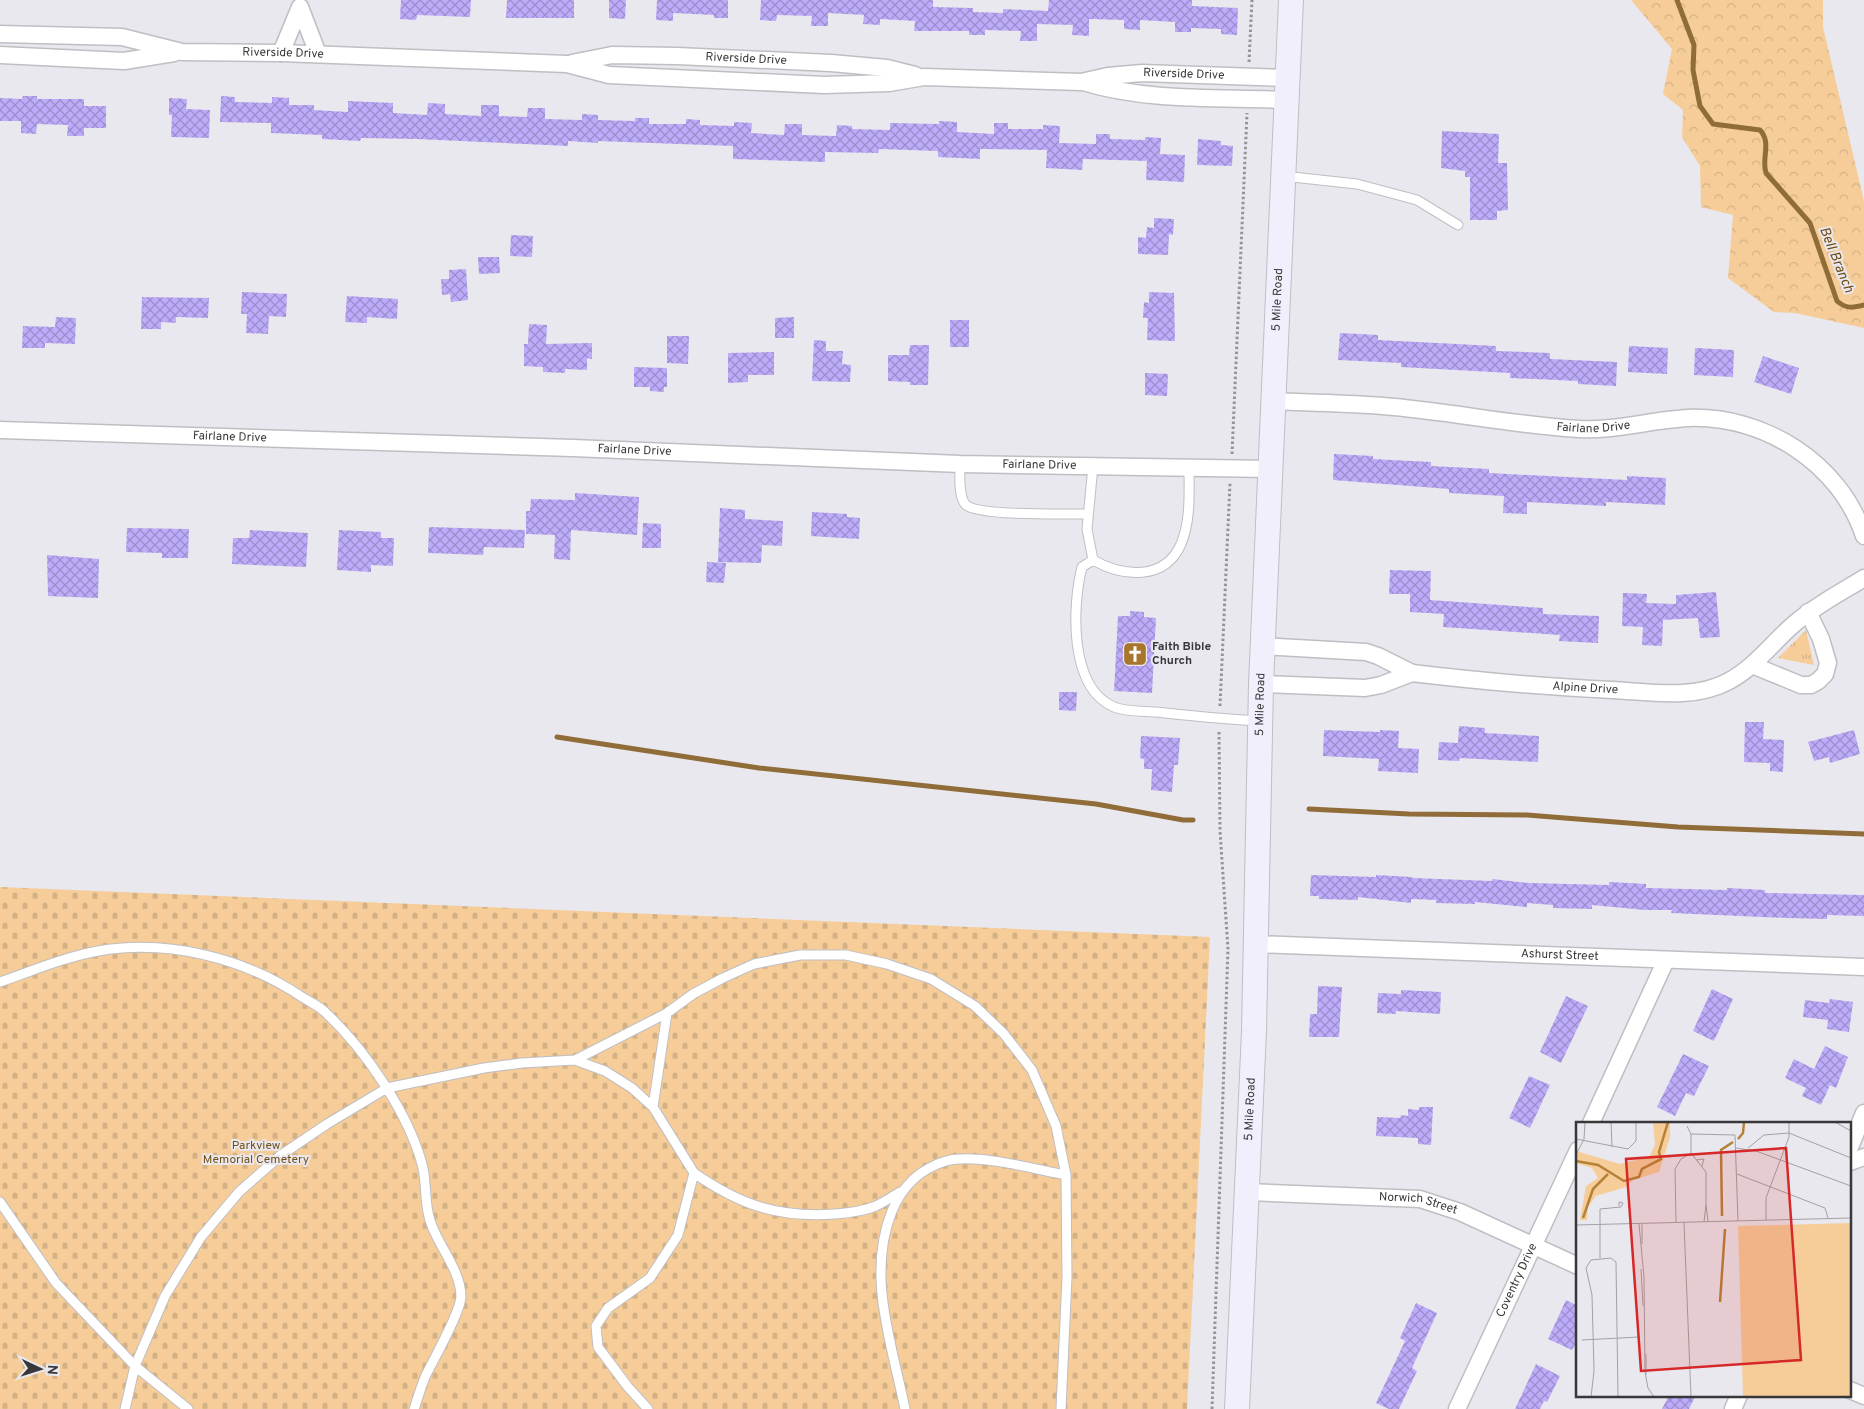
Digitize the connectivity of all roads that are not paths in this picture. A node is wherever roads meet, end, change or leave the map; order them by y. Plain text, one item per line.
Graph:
1 (1291, 0) edge
2 (299, 3) edge
3 (0, 34) edge
4 (182, 52) junction
5 (281, 53) junction
6 (318, 54) junction
7 (0, 55) edge
8 (567, 64) junction
9 (924, 77) junction
10 (1081, 82) junction
11 (1287, 89) junction
12 (1283, 176) junction
13 (1458, 225) dead end
14 (1273, 401) junction
15 (0, 430) edge
16 (960, 464) junction
17 (1093, 466) junction
18 (1189, 467) junction
19 (1270, 469) junction
20 (1088, 514) junction
21 (1864, 536) edge
22 (1093, 560) junction
23 (1864, 578) edge
24 (1808, 612) junction
25 (1263, 646) junction
26 (1752, 665) junction
27 (1412, 673) junction
28 (1261, 684) junction
29 (1260, 721) junction
30 (1256, 944) junction
31 (1666, 960) junction
32 (1864, 967) edge
33 (0, 982) edge
34 (667, 1013) junction
35 (575, 1060) junction
36 (387, 1088) junction
37 (653, 1106) junction
38 (1864, 1113) edge
39 (1590, 1122) edge
40 (1852, 1142) edge
41 (1576, 1154) edge
42 (1864, 1157) edge
43 (1852, 1161) edge
44 (694, 1172) junction
45 (1066, 1175) junction
46 (900, 1192) junction
47 (1248, 1192) junction
48 (0, 1202) edge
49 (1534, 1245) junction
50 (1576, 1265) edge
51 (135, 1366) junction
52 (1852, 1391) edge
53 (1739, 1396) edge
54 (1864, 1396) edge
55 (125, 1409) edge
56 (188, 1409) edge
57 (414, 1409) edge
58 (648, 1409) edge
59 (905, 1409) edge
60 (1061, 1409) edge
61 (1238, 1409) edge
62 (1457, 1409) edge
63 (1733, 1409) edge

1 - 11 main road, 5 Mile Road
2 - 5 street
2 - 6 street
3 - 4 street, Riverside Drive
4 - 5 street, Riverside Drive
4 - 7 street
5 - 6 street, Riverside Drive
6 - 8 street, Riverside Drive
8 - 9 street, Riverside Drive
8 - 9 street, Riverside Drive
9 - 10 street, Riverside Drive
10 - 11 street, Riverside Drive
10 - 11 street, Riverside Drive
11 - 12 main road, 5 Mile Road
12 - 13 lane
12 - 14 main road, 5 Mile Road
14 - 19 main road, 5 Mile Road
14 - 21 street, Fairlane Drive
15 - 16 street, Fairlane Drive
16 - 17 street, Fairlane Drive
16 - 20 lane
17 - 18 street, Fairlane Drive
17 - 20 lane
18 - 19 street, Fairlane Drive
18 - 22 lane
19 - 25 main road, 5 Mile Road
20 - 22 lane
22 - 29 lane
23 - 24 street, Alpine Drive
24 - 26 street, Alpine Drive
24 - 26 street
25 - 27 street, Alpine Drive
25 - 28 main road, 5 Mile Road
26 - 27 street, Alpine Drive
27 - 28 street, Alpine Drive
28 - 29 main road, 5 Mile Road
29 - 30 main road, 5 Mile Road
30 - 31 street, Ashurst Street
30 - 47 main road, 5 Mile Road
31 - 32 street, Ashurst Street
31 - 39 street
33 - 36 lane
34 - 35 lane
34 - 37 lane
34 - 45 lane
35 - 36 lane
35 - 37 lane
36 - 51 lane
36 - 57 lane
37 - 44 lane
38 - 40 street
41 - 49 street, Coventry Drive
42 - 43 street
44 - 46 lane
44 - 58 lane
45 - 46 lane
45 - 60 lane
46 - 59 lane
47 - 49 street, Norwich Street
47 - 61 main road, 5 Mile Road
48 - 51 lane
49 - 50 street, Norwich Street
49 - 62 street, Coventry Drive
51 - 55 lane
51 - 56 lane
52 - 54 street
53 - 63 street

